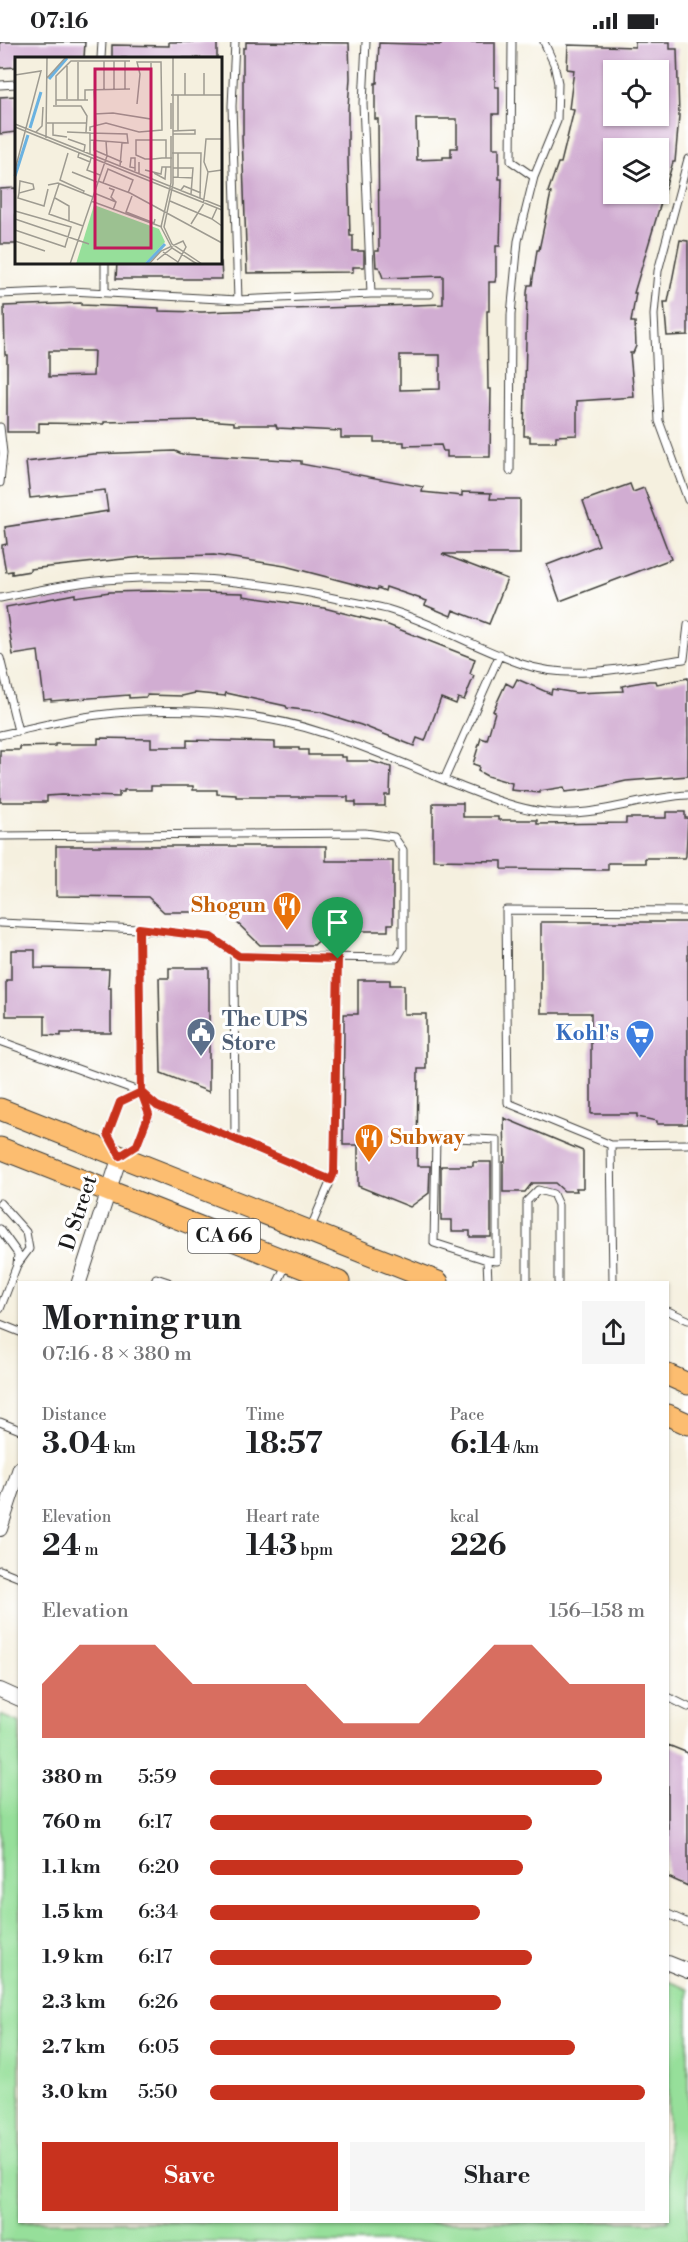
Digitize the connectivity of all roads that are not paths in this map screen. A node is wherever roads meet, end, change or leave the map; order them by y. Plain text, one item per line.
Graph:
1 (102, 42) edge
2 (235, 42) edge
3 (366, 42) edge
4 (512, 42) edge
5 (544, 42) edge
6 (101, 57) edge
7 (15, 84) edge
8 (0, 85) edge
9 (688, 159) edge
10 (534, 177) junction
11 (105, 264) edge
12 (105, 292) junction
13 (0, 294) edge
14 (370, 294) junction
15 (430, 294) dead end
16 (238, 300) junction
17 (0, 427) edge
18 (510, 471) dead end
19 (0, 483) edge
20 (688, 500) edge
21 (0, 598) edge
22 (688, 625) edge
23 (500, 654) junction
24 (0, 658) edge
25 (18, 731) junction
26 (0, 735) edge
27 (444, 780) junction
28 (688, 795) edge
29 (0, 836) edge
30 (688, 911) edge
31 (0, 923) edge
32 (139, 928) junction
33 (234, 953) junction
34 (338, 959) junction
35 (0, 1041) edge
36 (141, 1092) junction
37 (0, 1108) edge
38 (235, 1139) junction
39 (688, 1144) edge
40 (611, 1145) junction
41 (0, 1148) edge
42 (120, 1156) junction
43 (331, 1180) junction
44 (108, 1190) junction
45 (0, 1203) edge
46 (0, 1229) edge
47 (309, 1231) junction
48 (487, 1260) junction
49 (287, 1262) junction
50 (17, 1265) junction
51 (79, 1281) edge
52 (278, 1281) edge
53 (336, 1281) edge
54 (435, 1281) edge
55 (488, 1281) edge
56 (527, 1281) edge
57 (558, 1281) edge
58 (613, 1281) edge
59 (0, 1309) edge
60 (669, 1311) edge
61 (688, 1320) edge
62 (0, 1324) edge
63 (18, 1331) edge
64 (669, 1375) edge
65 (688, 1384) edge
66 (669, 1415) edge
67 (0, 1422) edge
68 (688, 1424) edge
69 (18, 1429) edge
70 (18, 1474) edge
71 (0, 1529) edge
72 (0, 1570) edge
73 (18, 1577) edge
74 (0, 1690) edge
75 (18, 1697) edge
76 (669, 1698) edge
77 (688, 1707) edge
78 (669, 1914) edge
79 (688, 1923) edge
80 (669, 1963) edge
81 (688, 1971) edge

1 - 6 lane
2 - 16 lane
3 - 14 lane
4 - 10 lane
5 - 10 lane
7 - 8 lane
9 - 20 lane
10 - 18 lane
11 - 12 lane
12 - 13 lane
12 - 16 lane
14 - 15 lane
14 - 16 lane
17 - 19 lane
21 - 23 lane
22 - 23 lane
23 - 27 lane
24 - 25 lane
25 - 26 lane
25 - 27 lane
27 - 28 lane
29 - 34 lane
30 - 40 lane
31 - 32 lane
32 - 33 lane
32 - 36 lane
33 - 34 lane
33 - 38 lane
34 - 43 lane
35 - 36 lane
36 - 38 lane
36 - 42 lane
36 - 42 lane
37 - 42 main road, CA 66
38 - 43 lane
39 - 40 lane
40 - 58 lane
41 - 44 main road, CA 66
42 - 44 street, D Street
42 - 47 main road, CA 66
43 - 47 lane
44 - 49 main road, CA 66
44 - 51 street, D Street
45 - 50 lane
46 - 50 lane
47 - 54 main road, CA 66
48 - 48 lane
48 - 55 lane
49 - 52 lane
49 - 53 main road, CA 66
50 - 59 lane
56 - 57 lane
60 - 61 lane
62 - 63 lane
64 - 65 main road
66 - 68 main road
67 - 69 lane
70 - 71 street
72 - 73 lane
74 - 75 street
76 - 77 lane
78 - 79 lane
80 - 81 street

